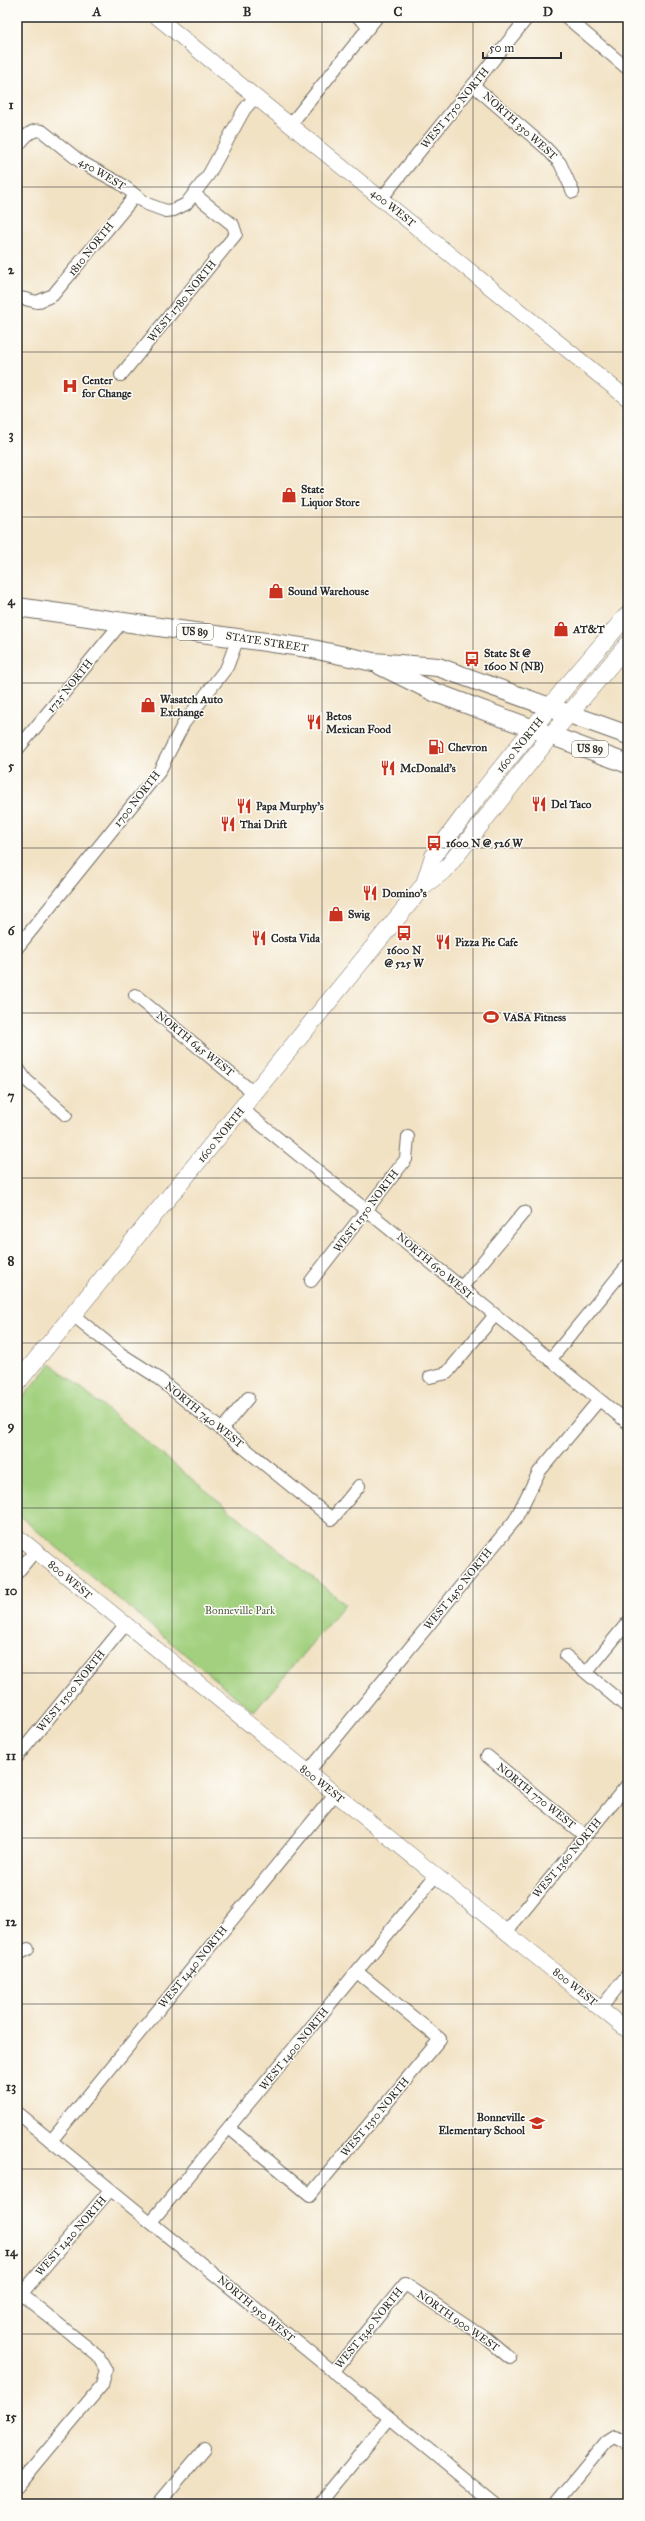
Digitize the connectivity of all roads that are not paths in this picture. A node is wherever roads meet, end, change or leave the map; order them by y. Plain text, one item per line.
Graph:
1 (157, 17) edge
2 (358, 17) edge
3 (528, 17) edge
4 (566, 17) edge
5 (373, 22) edge
6 (628, 69) edge
7 (473, 85) junction
8 (255, 97) junction
9 (290, 125) junction
10 (17, 147) edge
11 (573, 192) dead end
12 (194, 194) junction
13 (135, 196) junction
14 (381, 199) junction
15 (17, 298) edge
16 (122, 374) dead end
17 (628, 399) edge
18 (17, 607) edge
19 (628, 614) edge
20 (122, 622) junction
21 (238, 638) junction
22 (628, 644) edge
23 (373, 662) junction
24 (551, 706) junction
25 (571, 713) junction
26 (534, 728) junction
27 (552, 734) junction
28 (628, 735) edge
29 (17, 750) edge
30 (628, 764) edge
31 (424, 885) junction
32 (17, 948) edge
33 (135, 995) dead end
34 (17, 1067) edge
35 (255, 1094) junction
36 (242, 1109) junction
37 (66, 1115) dead end
38 (408, 1137) dead end
39 (368, 1210) junction
40 (524, 1212) dead end
41 (628, 1265) edge
42 (311, 1281) dead end
43 (461, 1288) junction
44 (73, 1315) junction
45 (495, 1315) junction
46 (550, 1360) junction
47 (430, 1377) dead end
48 (17, 1383) edge
49 (248, 1398) dead end
50 (599, 1400) junction
51 (628, 1423) edge
52 (222, 1429) junction
53 (359, 1486) dead end
54 (17, 1536) edge
55 (35, 1551) junction
56 (17, 1573) edge
57 (628, 1622) edge
58 (125, 1625) junction
59 (566, 1656) dead end
60 (587, 1672) junction
61 (628, 1708) edge
62 (487, 1756) dead end
63 (17, 1757) edge
64 (308, 1772) junction
65 (628, 1784) edge
66 (335, 1794) junction
67 (585, 1836) junction
68 (436, 1875) junction
69 (507, 1931) junction
70 (357, 1972) junction
71 (628, 1974) edge
72 (601, 2008) junction
73 (628, 2031) edge
74 (17, 2113) edge
75 (229, 2128) junction
76 (51, 2141) junction
77 (110, 2190) junction
78 (151, 2222) junction
79 (405, 2284) joint
80 (19, 2297) edge
81 (510, 2358) dead end
82 (333, 2372) junction
83 (389, 2419) junction
84 (628, 2443) edge
85 (204, 2448) dead end
86 (17, 2487) edge
87 (158, 2504) edge
88 (319, 2504) edge
89 (495, 2504) edge
90 (555, 2504) edge

1 - 8 street, 400 WEST
2 - 5 street
3 - 7 street, WEST 1750 NORTH
4 - 6 street
5 - 9 street
7 - 11 street, NORTH 350 WEST
7 - 14 street, WEST 1750 NORTH
8 - 9 street, 400 WEST
8 - 12 street
9 - 14 street, 400 WEST
10 - 13 street, 450 WEST
12 - 13 street, 450 WEST
12 - 16 street, WEST 1780 NORTH
13 - 15 street, 1810 NORTH
14 - 17 street, 400 WEST
18 - 20 main road, STATE STREET / US 89
19 - 24 main road, 1600 NORTH
20 - 21 main road, STATE STREET / US 89
20 - 29 street, 1725 NORTH
21 - 23 main road, STATE STREET / US 89
21 - 32 street, 1700 NORTH
22 - 25 main road, 1600 NORTH
23 - 24 main road, STATE STREET / US 89
23 - 26 main road, STATE STREET / US 89
24 - 25 main road, STATE STREET / US 89
24 - 26 main road, 1600 NORTH
25 - 27 main road, 1600 NORTH
25 - 28 main road, STATE STREET / US 89
26 - 27 main road, STATE STREET / US 89
26 - 31 main road, 1600 NORTH
27 - 30 main road, STATE STREET / US 89
27 - 31 main road, 1600 NORTH
31 - 35 main road, 1600 NORTH
33 - 35 street, NORTH 645 WEST
34 - 37 street
35 - 36 main road, 1600 NORTH
36 - 39 street, NORTH 650 WEST
36 - 44 main road, 1600 NORTH
38 - 39 street, WEST 1550 NORTH
39 - 42 street, WEST 1550 NORTH
39 - 43 street, NORTH 650 WEST
40 - 43 street
41 - 46 street
43 - 45 street, NORTH 650 WEST
44 - 48 main road, 1600 NORTH
44 - 52 street, NORTH 740 WEST
45 - 46 street, NORTH 650 WEST
45 - 47 street
46 - 50 street, NORTH 650 WEST
49 - 52 street
50 - 51 street, NORTH 650 WEST
50 - 64 street, WEST 1450 NORTH
52 - 53 street, NORTH 740 WEST
54 - 55 street, 800 WEST
55 - 56 street
55 - 58 street, 800 WEST
57 - 60 street
58 - 63 street, WEST 1500 NORTH
58 - 64 street, 800 WEST
59 - 60 street
60 - 61 street
62 - 67 street, NORTH 770 WEST
64 - 66 street, 800 WEST
65 - 67 street, WEST 1360 NORTH
66 - 68 street, 800 WEST
66 - 76 street, WEST 1440 NORTH
67 - 69 street, WEST 1360 NORTH
68 - 69 street, 800 WEST
68 - 70 street, WEST 1400 NORTH
69 - 72 street, 800 WEST
70 - 75 street, WEST 1400 NORTH
70 - 75 street, WEST 1350 NORTH
71 - 72 street
72 - 73 street, 800 WEST
74 - 76 street, NORTH 950 WEST
75 - 78 street, WEST 1400 NORTH
76 - 77 street, NORTH 950 WEST
77 - 78 street, NORTH 950 WEST
77 - 80 street, WEST 1420 NORTH
78 - 82 street, NORTH 950 WEST
79 - 81 street, NORTH 900 WEST
79 - 82 street, WEST 1340 NORTH
80 - 86 street
82 - 83 street, NORTH 950 WEST
83 - 88 street
83 - 89 street, NORTH 950 WEST
84 - 90 street
85 - 87 street

